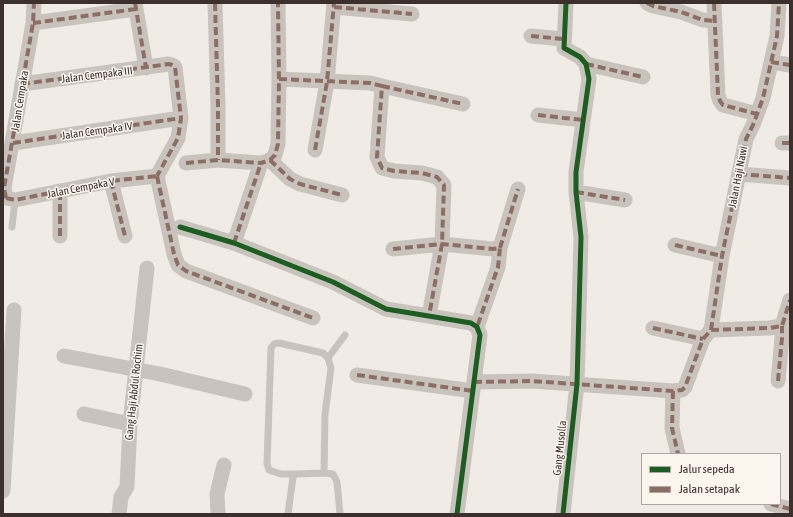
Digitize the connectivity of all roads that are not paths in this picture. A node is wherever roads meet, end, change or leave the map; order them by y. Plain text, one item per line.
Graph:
1 (34, 3) edge
2 (215, 3) edge
3 (278, 3) edge
4 (566, 3) edge
5 (647, 3) edge
6 (714, 3) edge
7 (779, 3) edge
8 (334, 5) edge
9 (135, 6) edge
10 (412, 14) dead end
11 (715, 20) junction
12 (33, 23) junction
13 (531, 36) dead end
14 (564, 39) junction
15 (771, 62) junction
16 (586, 64) junction
17 (790, 64) edge
18 (146, 68) junction
19 (643, 77) dead end
20 (279, 79) junction
21 (326, 82) junction
22 (22, 84) junction
23 (382, 86) junction
24 (462, 104) dead end
25 (757, 114) junction
26 (538, 115) dead end
27 (181, 118) junction
28 (583, 120) junction
29 (13, 143) junction
30 (315, 150) dead end
31 (218, 160) junction
32 (266, 162) junction
33 (186, 163) dead end
34 (739, 174) junction
35 (157, 176) junction
36 (790, 178) edge
37 (111, 181) junction
38 (518, 189) dead end
39 (60, 191) junction
40 (576, 192) junction
41 (342, 195) dead end
42 (8, 199) edge
43 (625, 200) dead end
44 (12, 227) dead end
45 (180, 227) dead end
46 (60, 236) dead end
47 (124, 236) dead end
48 (234, 243) junction
49 (442, 244) junction
50 (675, 245) dead end
51 (500, 248) junction
52 (393, 249) dead end
53 (722, 256) junction
54 (147, 268) dead end
55 (790, 300) edge
56 (14, 310) dead end
57 (430, 316) junction
58 (313, 318) dead end
59 (782, 326) junction
60 (477, 327) junction
61 (653, 328) dead end
62 (707, 334) junction
63 (345, 335) dead end
64 (64, 356) dead end
65 (328, 358) junction
66 (136, 370) junction
67 (357, 375) dead end
68 (778, 381) dead end
69 (577, 384) junction
70 (473, 386) junction
71 (674, 391) junction
72 (245, 394) dead end
73 (84, 414) dead end
74 (130, 424) junction
75 (678, 453) edge
76 (224, 465) dead end
77 (324, 473) junction
78 (296, 474) junction
79 (3, 491) edge
80 (775, 505) edge
81 (790, 509) edge
82 (119, 514) edge
83 (218, 514) edge
84 (288, 514) edge
85 (340, 514) edge
86 (457, 514) edge
87 (563, 514) edge

1 - 12 street, Jalan Cempaka
2 - 31 street
3 - 20 street
4 - 14 street
5 - 11 street
6 - 11 street
7 - 15 street, Jalan Haji Nawi
8 - 10 street
8 - 21 street
9 - 12 street
9 - 18 street
11 - 25 street
12 - 22 street, Jalan Cempaka
13 - 14 street
14 - 16 street
15 - 17 street
15 - 25 street, Jalan Haji Nawi
16 - 19 street
16 - 28 street, Gang Musolla
18 - 22 street, Jalan Cempaka III
18 - 27 street, Jalan Cempaka III
20 - 21 street
20 - 32 street
21 - 23 street
21 - 30 street
22 - 29 street, Jalan Cempaka
23 - 24 street
23 - 49 street
25 - 34 street, Jalan Haji Nawi
26 - 28 street
27 - 29 street, Jalan Cempaka IV
27 - 35 street
28 - 40 street, Gang Musolla
29 - 42 street, Jalan Cempaka
31 - 32 street
31 - 33 street
32 - 41 street
32 - 48 street
34 - 36 street
34 - 53 street, Jalan Haji Nawi
35 - 37 street, Jalan Cempaka V
35 - 58 street
37 - 39 street, Jalan Cempaka V
37 - 47 street
38 - 51 street
39 - 42 street, Jalan Cempaka V
39 - 46 street
40 - 43 street
40 - 69 street, Gang Musolla
42 - 44 lane
45 - 48 street
48 - 57 street
49 - 51 street
49 - 52 street
49 - 57 street
50 - 53 street
51 - 60 street
53 - 62 street, Jalan Haji Nawi
54 - 66 street, Gang Haji Abdul Rochim
55 - 59 street
56 - 79 street
57 - 60 street
59 - 62 street
59 - 68 street
60 - 70 street
61 - 62 street
62 - 71 street, Jalan Haji Nawi
63 - 65 lane
64 - 66 street
65 - 77 lane
65 - 78 lane
66 - 72 street
66 - 74 street, Gang Haji Abdul Rochim
67 - 70 street
69 - 70 street
69 - 71 street
69 - 87 street, Gang Musolla
70 - 86 street
71 - 75 street
73 - 74 street
74 - 82 street, Gang Haji Abdul Rochim
76 - 83 street
77 - 78 lane
77 - 85 lane
78 - 84 lane
80 - 81 street

